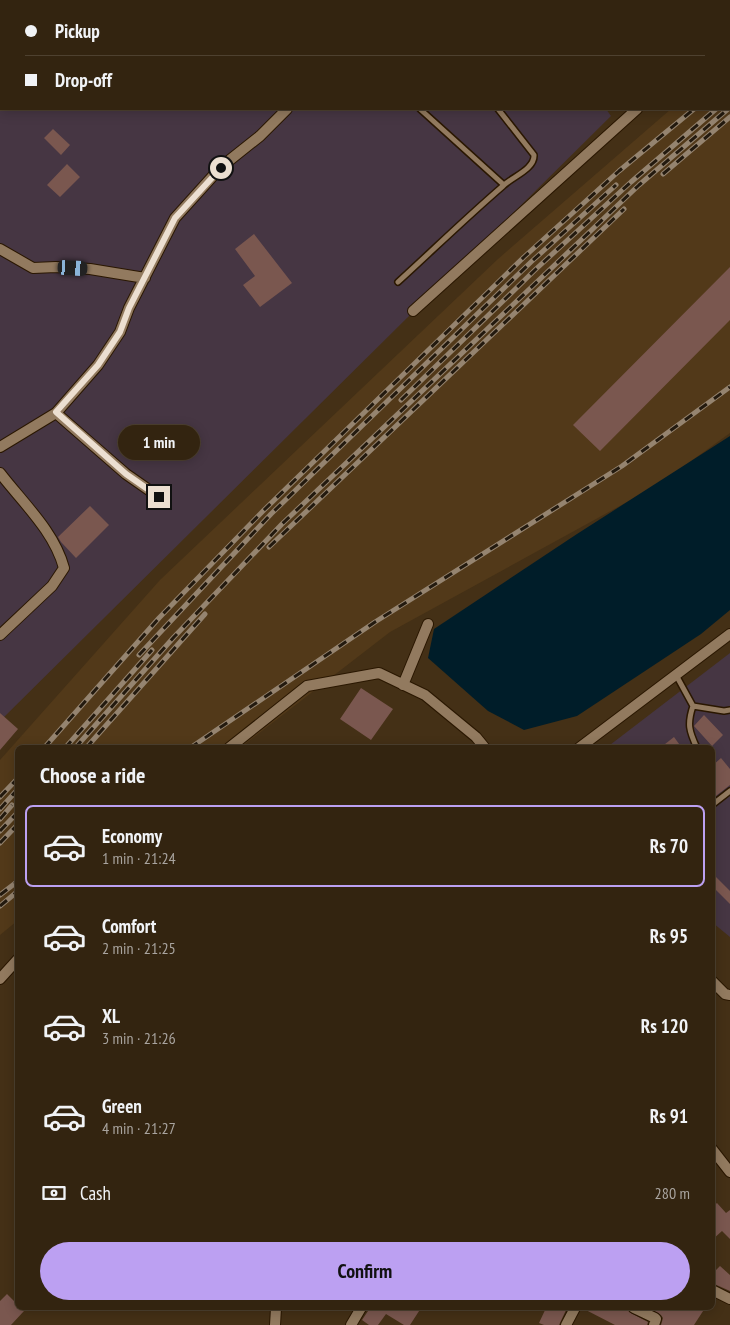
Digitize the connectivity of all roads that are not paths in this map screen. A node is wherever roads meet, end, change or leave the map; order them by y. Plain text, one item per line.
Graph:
1 (287, 110) edge
2 (421, 110) edge
3 (499, 110) edge
4 (636, 110) edge
5 (504, 185) junction
6 (0, 249) edge
7 (145, 278) junction
8 (398, 282) dead end
9 (413, 311) dead end
10 (56, 412) junction
11 (0, 447) edge
12 (0, 473) edge
13 (159, 497) dead end
14 (428, 624) dead end
15 (0, 634) edge
16 (730, 634) edge
17 (676, 675) junction
18 (403, 685) junction
19 (693, 706) junction
20 (730, 710) edge
21 (233, 745) edge
22 (483, 745) edge
23 (583, 745) edge
24 (696, 745) edge
25 (730, 791) edge
26 (715, 802) edge
27 (15, 962) edge
28 (0, 979) edge
29 (715, 984) edge
30 (730, 995) edge
31 (715, 1153) edge
32 (730, 1172) edge
33 (715, 1292) edge
34 (730, 1299) edge
35 (276, 1310) edge
36 (360, 1310) edge
37 (574, 1310) edge
38 (638, 1310) edge
39 (275, 1325) edge
40 (351, 1325) edge
41 (566, 1325) edge
42 (654, 1325) edge

1 - 7 street
2 - 5 lane
3 - 5 lane
4 - 9 street
5 - 8 lane
6 - 7 street
7 - 10 street
10 - 11 street
10 - 13 street
12 - 15 street
14 - 18 street
16 - 17 street
17 - 19 lane
17 - 23 street
18 - 21 street
18 - 22 street
19 - 20 lane
19 - 24 lane
25 - 26 lane
27 - 28 street
29 - 30 street
31 - 32 street
33 - 34 street
35 - 39 street
36 - 40 street
37 - 41 street
38 - 42 street

